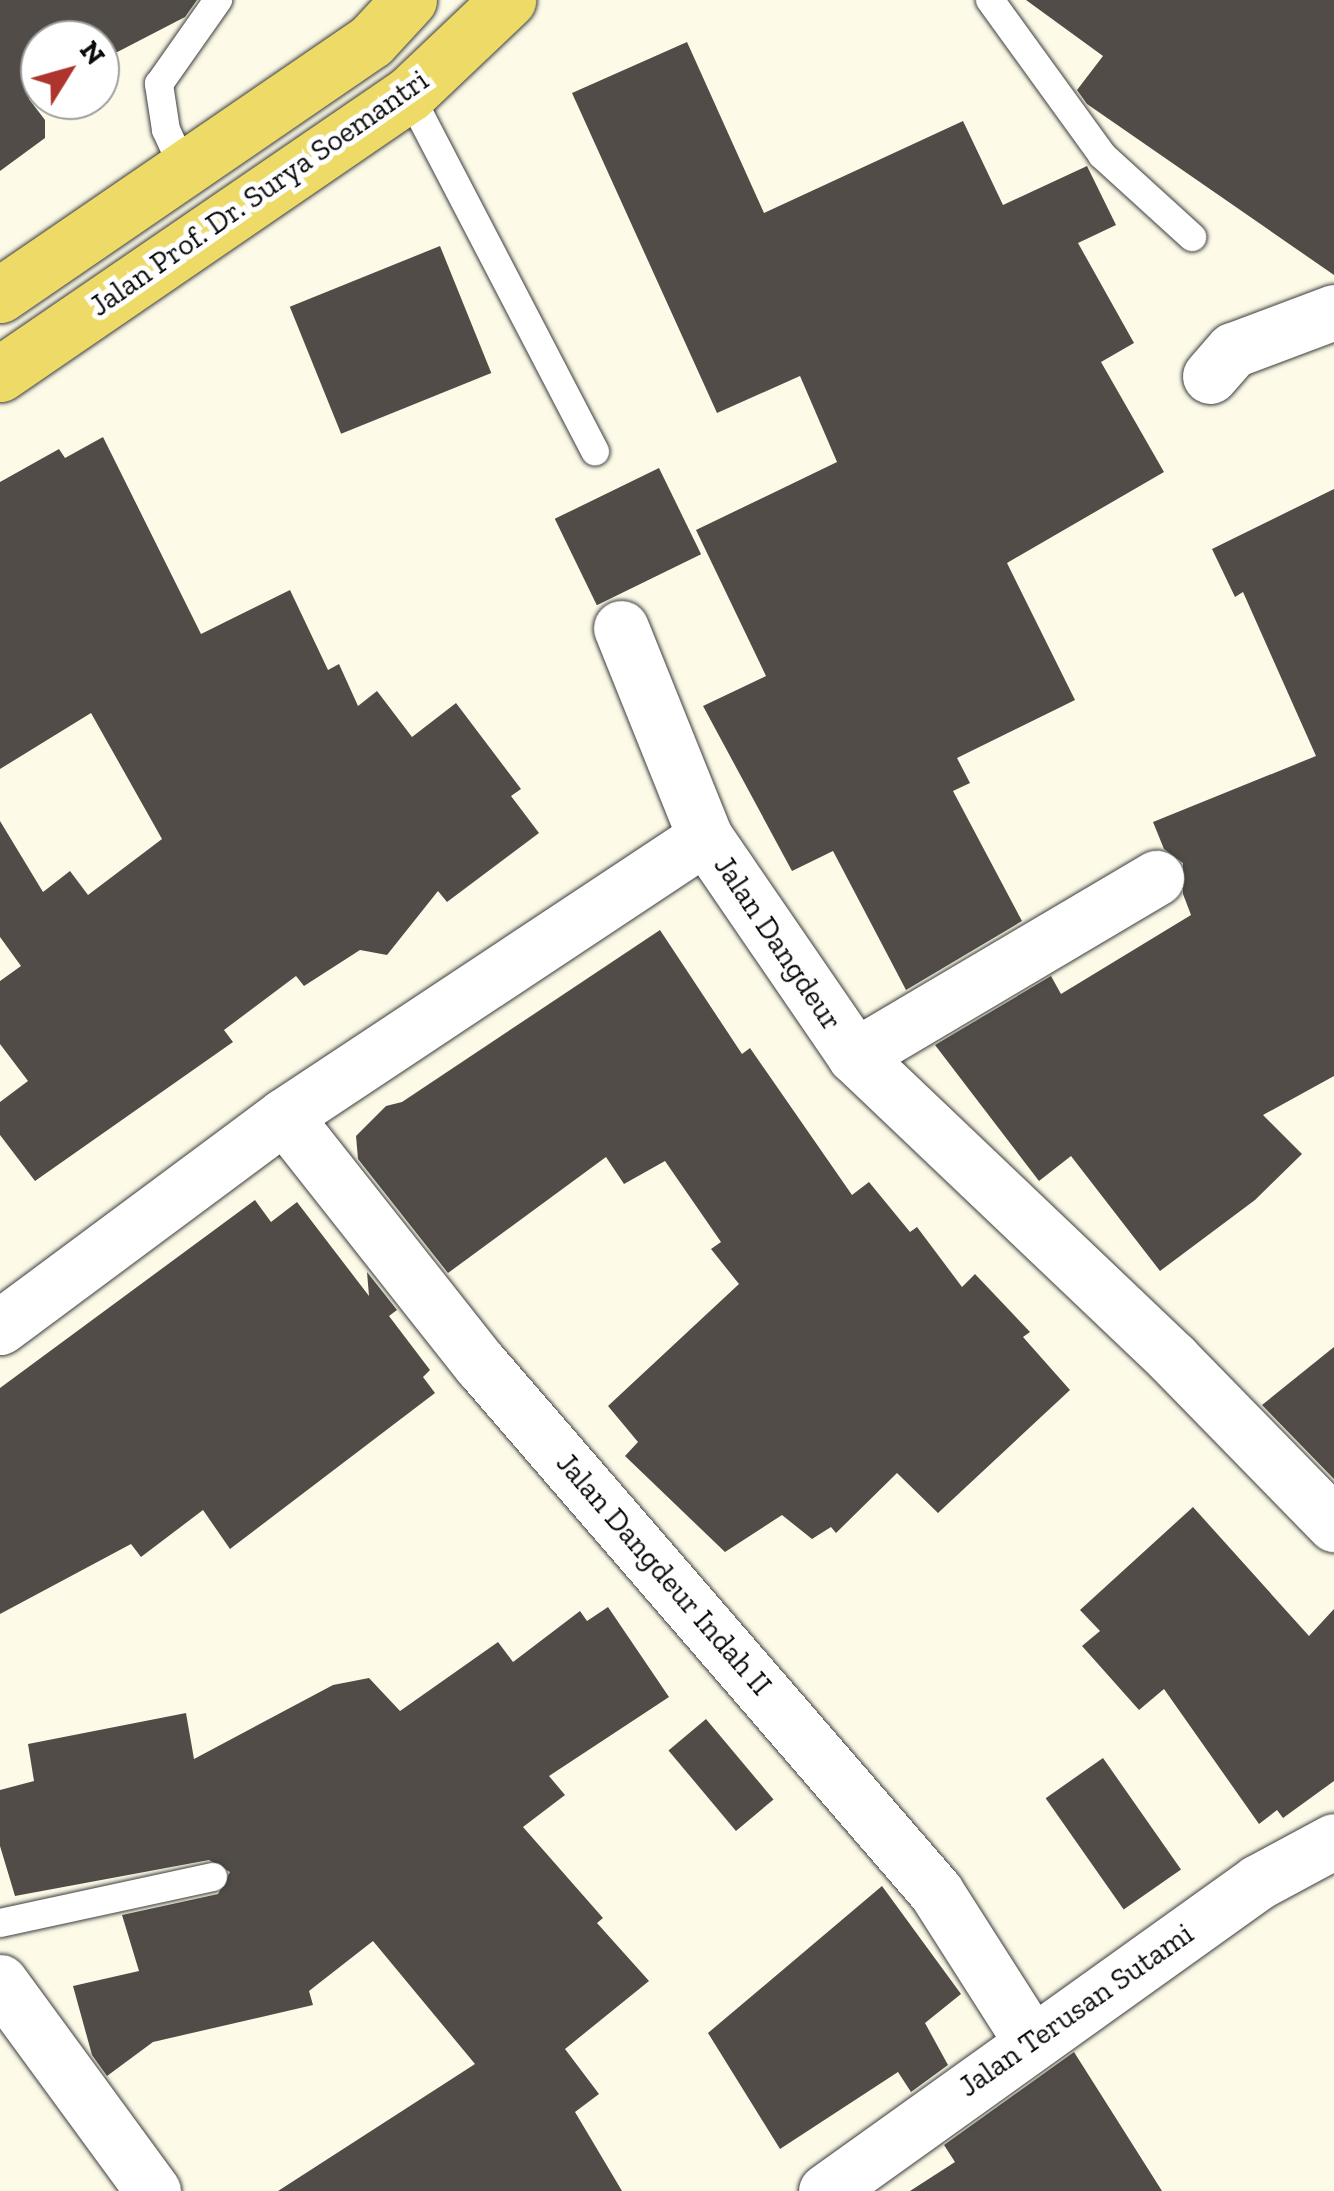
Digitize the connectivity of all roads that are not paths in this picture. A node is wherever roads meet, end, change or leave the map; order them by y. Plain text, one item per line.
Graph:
1 (218, 0) edge
2 (410, 0) edge
3 (508, 0) edge
4 (990, 0) edge
5 (409, 94) junction
6 (184, 169) junction
7 (1192, 237) dead end
8 (0, 295) edge
9 (1334, 312) edge
10 (0, 374) edge
11 (1210, 376) dead end
12 (595, 452) dead end
13 (621, 628) dead end
14 (705, 837) junction
15 (1156, 878) dead end
16 (855, 1056) junction
17 (284, 1116) junction
18 (0, 1327) edge
19 (1334, 1524) edge
20 (1334, 1841) edge
21 (213, 1877) dead end
22 (0, 1924) edge
23 (0, 1982) edge
24 (1031, 2041) junction
25 (153, 2191) edge
26 (826, 2191) edge

1 - 6 lane
2 - 6 main road, Jalan Prof. Dr. Surya Soemantri
3 - 5 main road, Jalan Prof. Dr. Surya Soemantri
4 - 7 lane
5 - 10 main road, Jalan Prof. Dr. Surya Soemantri
5 - 12 lane
6 - 8 main road, Jalan Prof. Dr. Surya Soemantri
9 - 11 street
13 - 14 street
14 - 16 street, Jalan Dangdeur
14 - 17 street, Jalan Dangdeur
15 - 16 street
16 - 19 street, Jalan Dangdeur
17 - 18 street, Jalan Dangdeur
17 - 24 street, Jalan Dangdeur Indah II
20 - 24 street, Jalan Terusan Sutami
21 - 22 lane
23 - 25 street
24 - 26 street, Jalan Terusan Sutami

